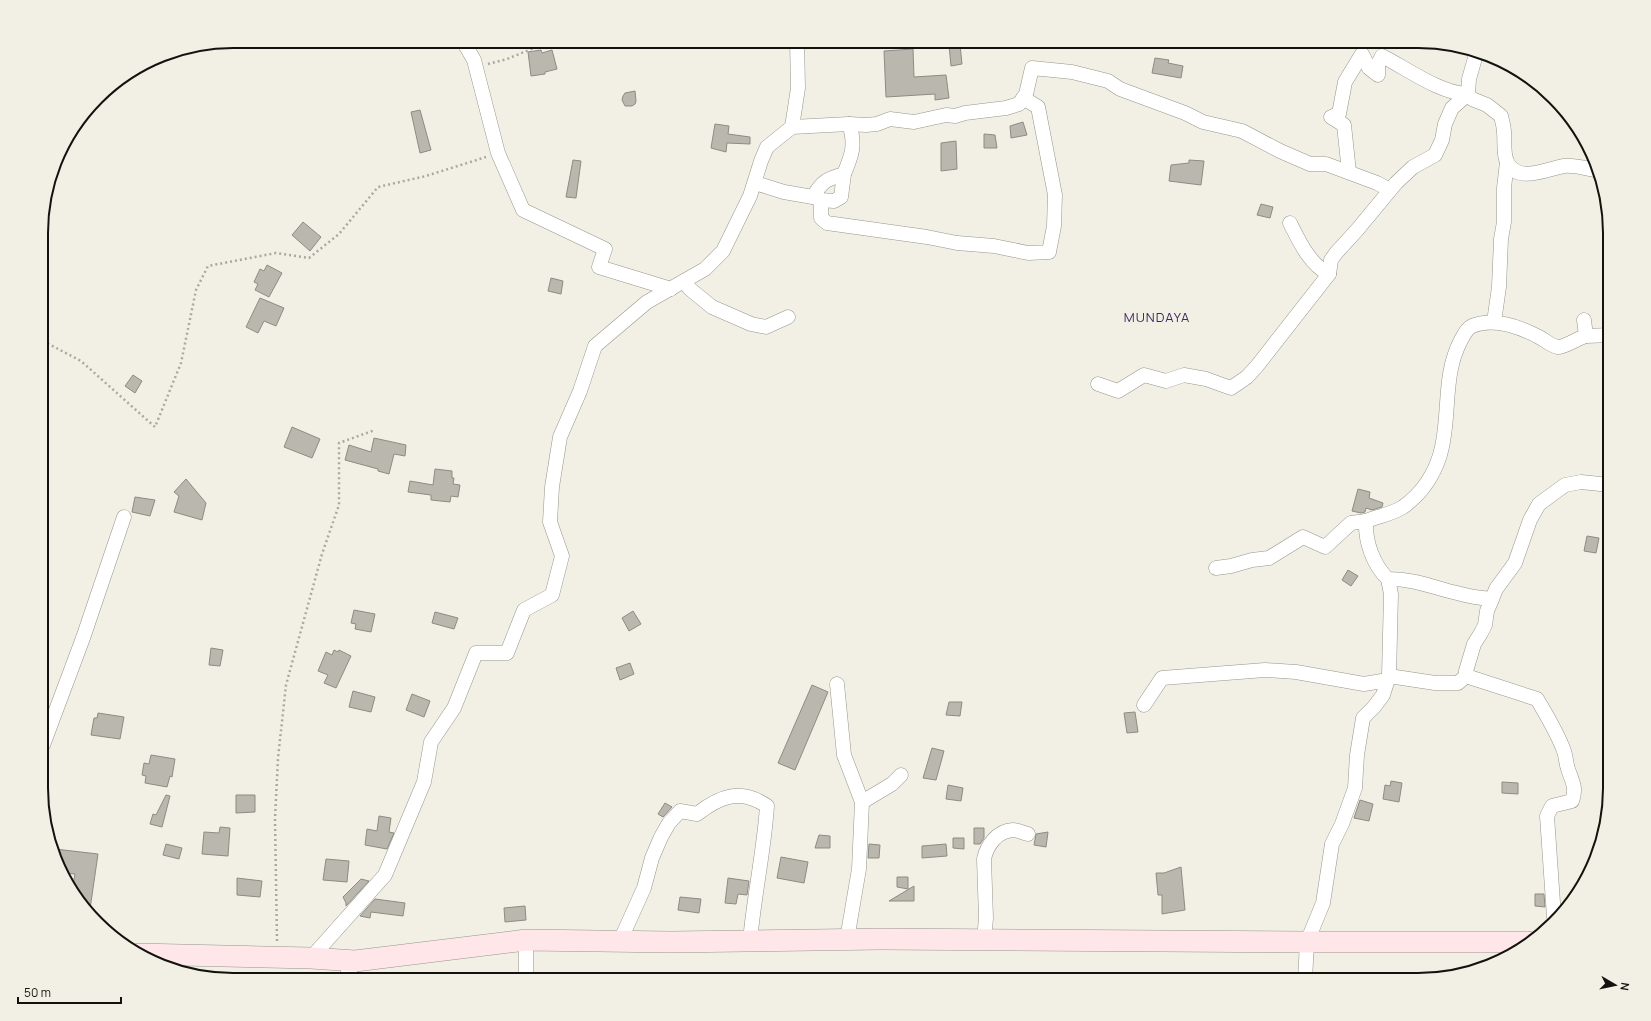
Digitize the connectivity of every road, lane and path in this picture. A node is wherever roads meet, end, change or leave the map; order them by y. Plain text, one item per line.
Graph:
1 (467, 48) edge
2 (534, 48) edge
3 (797, 48) edge
4 (1475, 57) edge
5 (476, 68) junction
6 (1468, 94) junction
7 (1023, 98) junction
8 (849, 124) junction
9 (792, 127) junction
10 (498, 154) junction
11 (1507, 162) junction
12 (1592, 170) edge
13 (1349, 172) junction
14 (844, 174) junction
15 (755, 183) junction
16 (1390, 190) junction
17 (817, 199) junction
18 (1290, 223) dead end
19 (1329, 274) junction
20 (684, 281) junction
21 (671, 288) junction
22 (788, 317) dead end
23 (1584, 320) dead end
24 (1494, 322) junction
25 (1603, 335) edge
26 (1586, 336) junction
27 (48, 344) edge
28 (1098, 384) dead end
29 (375, 430) dead end
30 (1603, 484) edge
31 (124, 517) dead end
32 (1366, 521) junction
33 (1216, 568) dead end
34 (1388, 579) junction
35 (1492, 599) junction
36 (1466, 676) junction
37 (1389, 678) junction
38 (837, 684) dead end
39 (1144, 705) dead end
40 (48, 732) edge
41 (901, 775) dead end
42 (862, 802) junction
43 (1028, 834) dead end
44 (1554, 914) edge
45 (847, 939) junction
46 (526, 940) junction
47 (984, 940) junction
48 (620, 941) junction
49 (750, 941) junction
50 (1307, 942) junction
51 (1521, 942) edge
52 (152, 954) edge
53 (277, 958) junction
54 (311, 958) junction
55 (355, 961) junction
56 (348, 973) edge
57 (526, 973) edge
58 (1305, 973) edge

1 - 5 street
2 - 5 path
3 - 9 street
4 - 6 street
5 - 10 street
6 - 11 street
6 - 13 street
6 - 16 street
7 - 8 street
7 - 13 street
7 - 17 street
8 - 9 street
8 - 14 street
9 - 15 street
10 - 21 street
10 - 27 path
11 - 12 street
11 - 24 street
13 - 16 street
14 - 17 street
14 - 17 street
15 - 17 street
15 - 20 street
16 - 19 street
18 - 19 street
19 - 28 street
20 - 21 street
20 - 22 street
21 - 54 street
23 - 26 street
24 - 26 street
24 - 32 street
25 - 26 street
29 - 53 path
30 - 35 street
31 - 40 street
32 - 33 street
32 - 34 street
34 - 35 street
34 - 37 street
35 - 36 street
36 - 37 street
36 - 44 street
37 - 39 street
37 - 50 street
38 - 42 street
41 - 42 street
42 - 45 street
43 - 47 street
45 - 47 main road
45 - 49 main road
46 - 48 main road
46 - 55 main road
46 - 57 street
47 - 50 main road
48 - 49 main road
48 - 49 street
50 - 51 main road
50 - 58 street
52 - 53 main road
53 - 54 main road
54 - 55 main road
55 - 56 street

